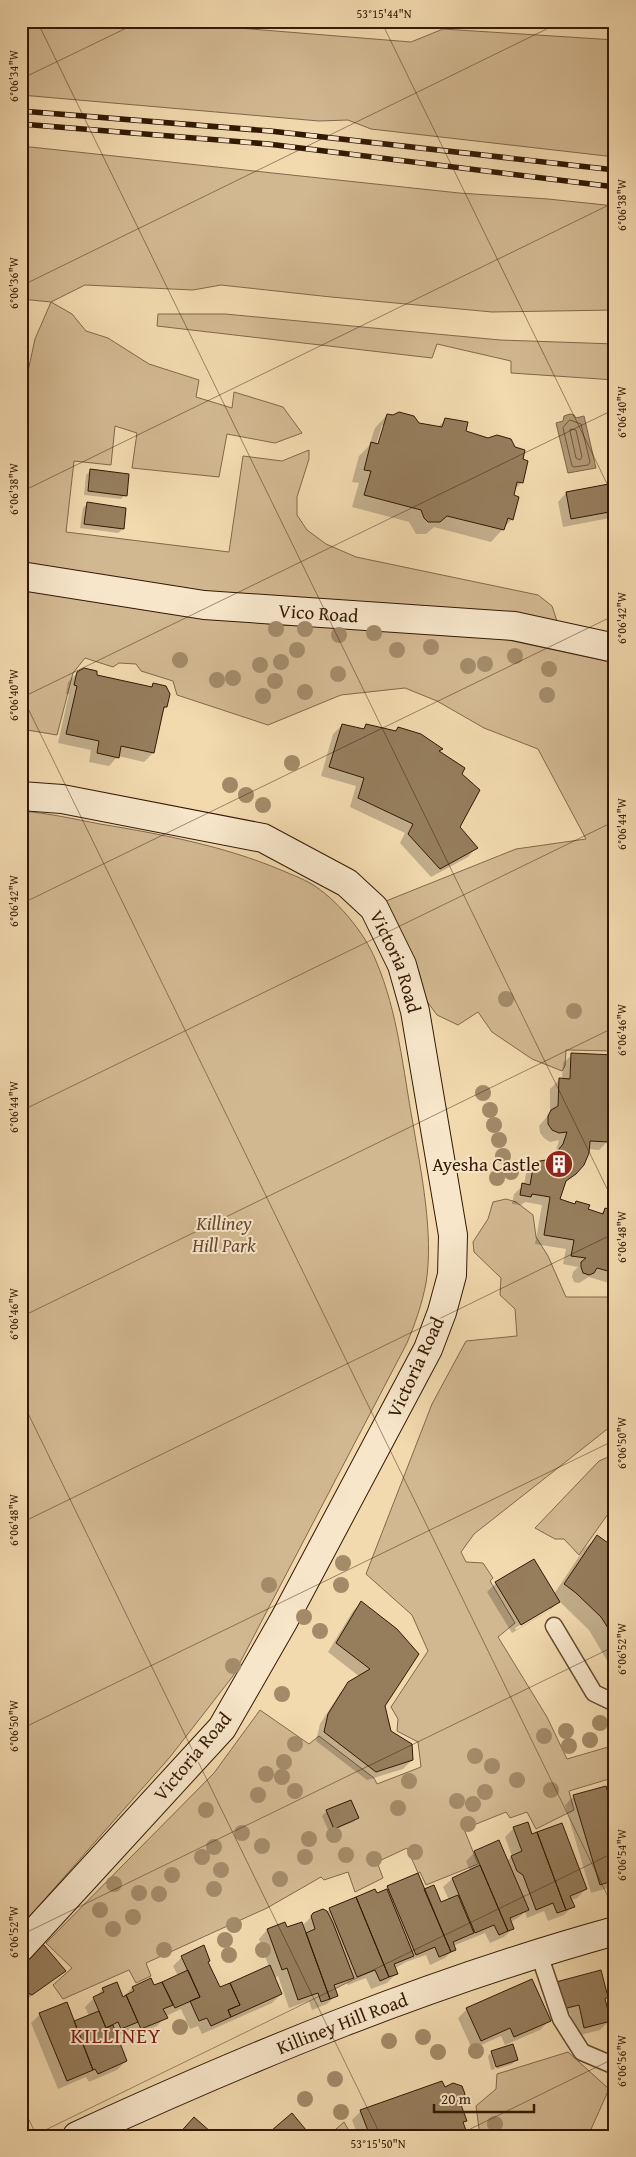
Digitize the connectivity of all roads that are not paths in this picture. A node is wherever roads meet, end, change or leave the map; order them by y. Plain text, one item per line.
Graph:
1 (21, 576) edge
2 (615, 648) edge
3 (21, 796) edge
4 (554, 1626) dead end
5 (615, 1704) edge
6 (615, 1932) edge
7 (21, 1946) edge
8 (539, 1954) junction
9 (615, 2066) edge
10 (77, 2136) edge

1 - 2 street, Vico Road
3 - 7 street, Victoria Road
4 - 5 lane
6 - 8 street, Killiney Hill Road
8 - 9 lane
8 - 10 street, Killiney Hill Road

